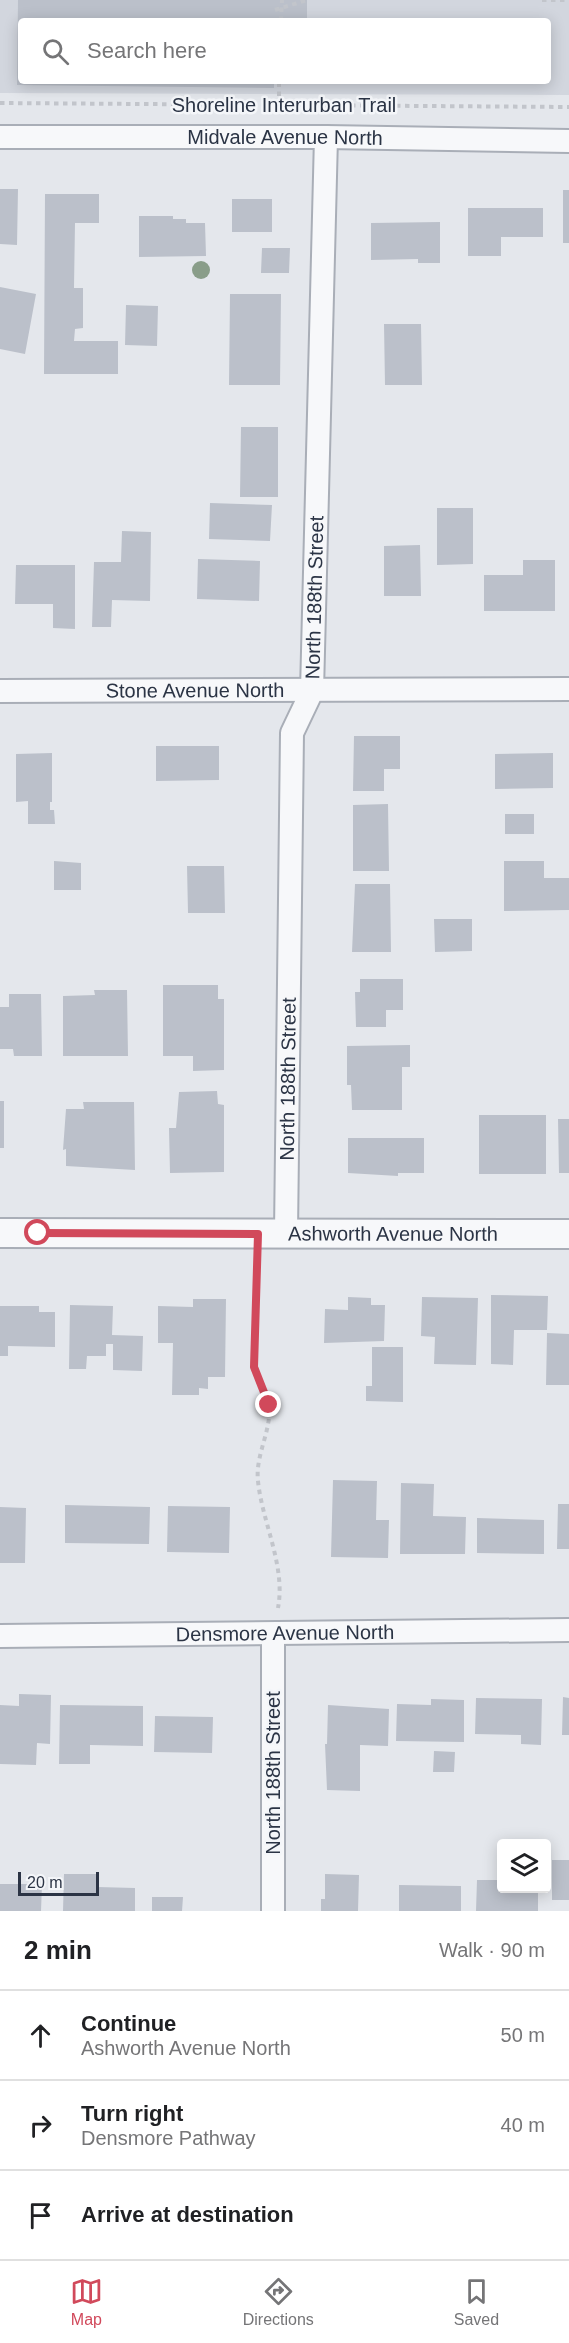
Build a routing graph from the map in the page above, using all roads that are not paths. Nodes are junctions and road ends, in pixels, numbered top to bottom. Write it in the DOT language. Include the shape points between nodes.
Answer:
graph roads {
  1 [pos="0,137"];
  2 [pos="326,137"];
  3 [pos="569,141"];
  4 [pos="569,689"];
  5 [pos="0,691"];
  6 [pos="312,691"];
  7 [pos="0,1233"];
  8 [pos="286,1233"];
  9 [pos="569,1234"];
  10 [pos="569,1630"];
  11 [pos="273,1635"];
  12 [pos="0,1636"];
  13 [pos="273,1911"];
  1 -- 2 [label="street, Midvale Avenue North"];
  2 -- 3 [label="street, Midvale Avenue North"];
  2 -- 6 [label="street, North 188th Street"];
  4 -- 6 [label="street, Stone Avenue North"];
  5 -- 6 [label="street, Stone Avenue North"];
  6 -- 8 [label="street, North 188th Street" via="292,733"];
  7 -- 8 [label="street, Ashworth Avenue North"];
  8 -- 9 [label="street, Ashworth Avenue North"];
  10 -- 11 [label="street, Densmore Avenue North"];
  11 -- 12 [label="street, Densmore Avenue North"];
  11 -- 13 [label="street, North 188th Street"];
}
